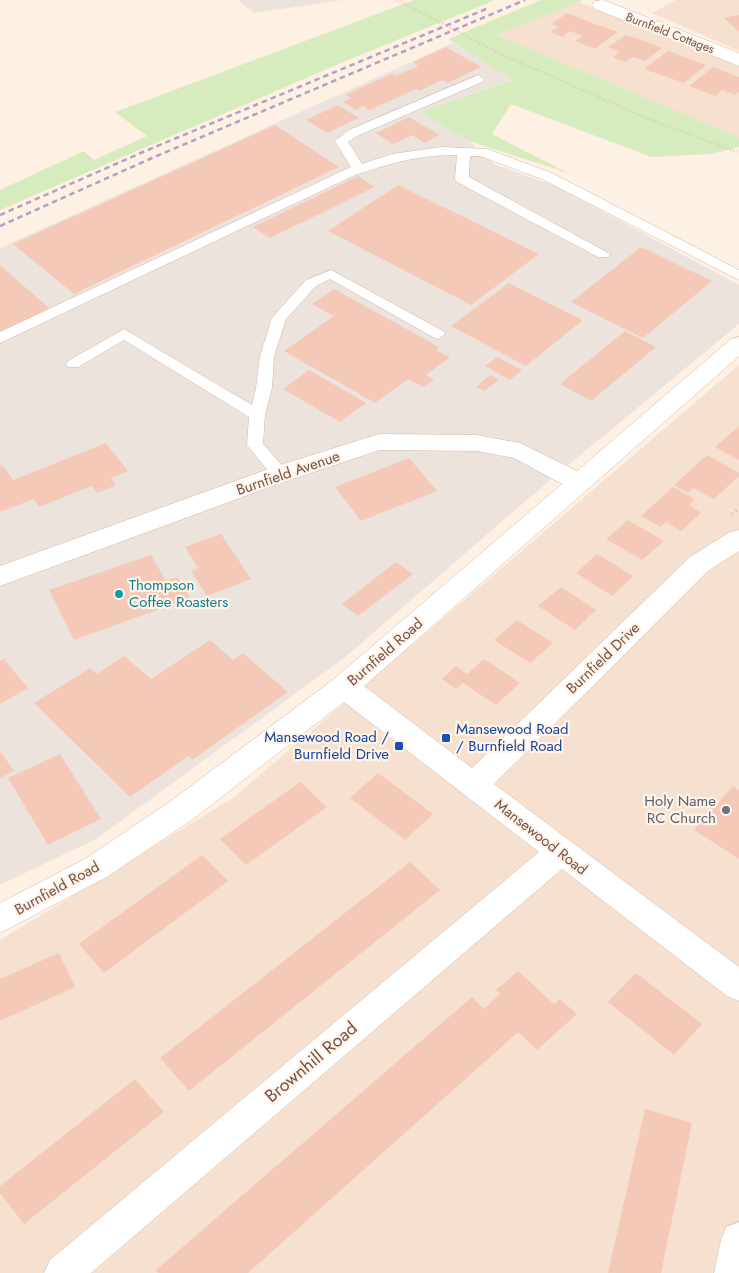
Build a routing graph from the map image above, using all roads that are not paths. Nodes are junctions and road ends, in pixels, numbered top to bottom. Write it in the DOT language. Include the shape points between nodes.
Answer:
graph roads {
  1 [pos="601,5"];
  2 [pos="739,60"];
  3 [pos="478,80"];
  4 [pos="464,151"];
  5 [pos="359,169"];
  6 [pos="603,254"];
  7 [pos="739,276"];
  8 [pos="438,334"];
  9 [pos="0,338"];
  10 [pos="739,344"];
  11 [pos="72,364"];
  12 [pos="257,415"];
  13 [pos="280,474"];
  14 [pos="580,483"];
  15 [pos="739,539"];
  16 [pos="0,576"];
  17 [pos="344,687"];
  18 [pos="474,785"];
  19 [pos="560,852"];
  20 [pos="0,919"];
  21 [pos="739,986"];
  22 [pos="739,1240"];
  23 [pos="63,1273"];
  24 [pos="733,1273"];
  1 -- 2 [label="street, Burnfield Cottages"];
  3 -- 5 [label="lane" via="341,141"];
  4 -- 5 [label="lane" via="392,158"];
  4 -- 6 [label="lane" via="462,178"];
  4 -- 7 [label="lane" via="482,152 547,176"];
  5 -- 9 [label="lane"];
  8 -- 12 [label="lane" via="331,274 311,283 279,318 266,356 264,388"];
  10 -- 14 [label="street, Burnfield Road"];
  11 -- 12 [label="lane" via="124,334"];
  12 -- 13 [label="lane" via="255,445"];
  13 -- 14 [label="street, Burnfield Avenue" via="379,442 477,443 520,451"];
  13 -- 16 [label="street, Burnfield Avenue"];
  14 -- 17 [label="street, Burnfield Road"];
  15 -- 18 [label="street, Burnfield Drive" via="699,564"];
  17 -- 18 [label="street, Mansewood Road"];
  17 -- 20 [label="street, Burnfield Road" via="166,821 96,868"];
  18 -- 19 [label="street, Mansewood Road"];
  19 -- 21 [label="street, Mansewood Road"];
  19 -- 23 [label="street, Brownhill Road"];
  22 -- 24 [label="street"];
}
